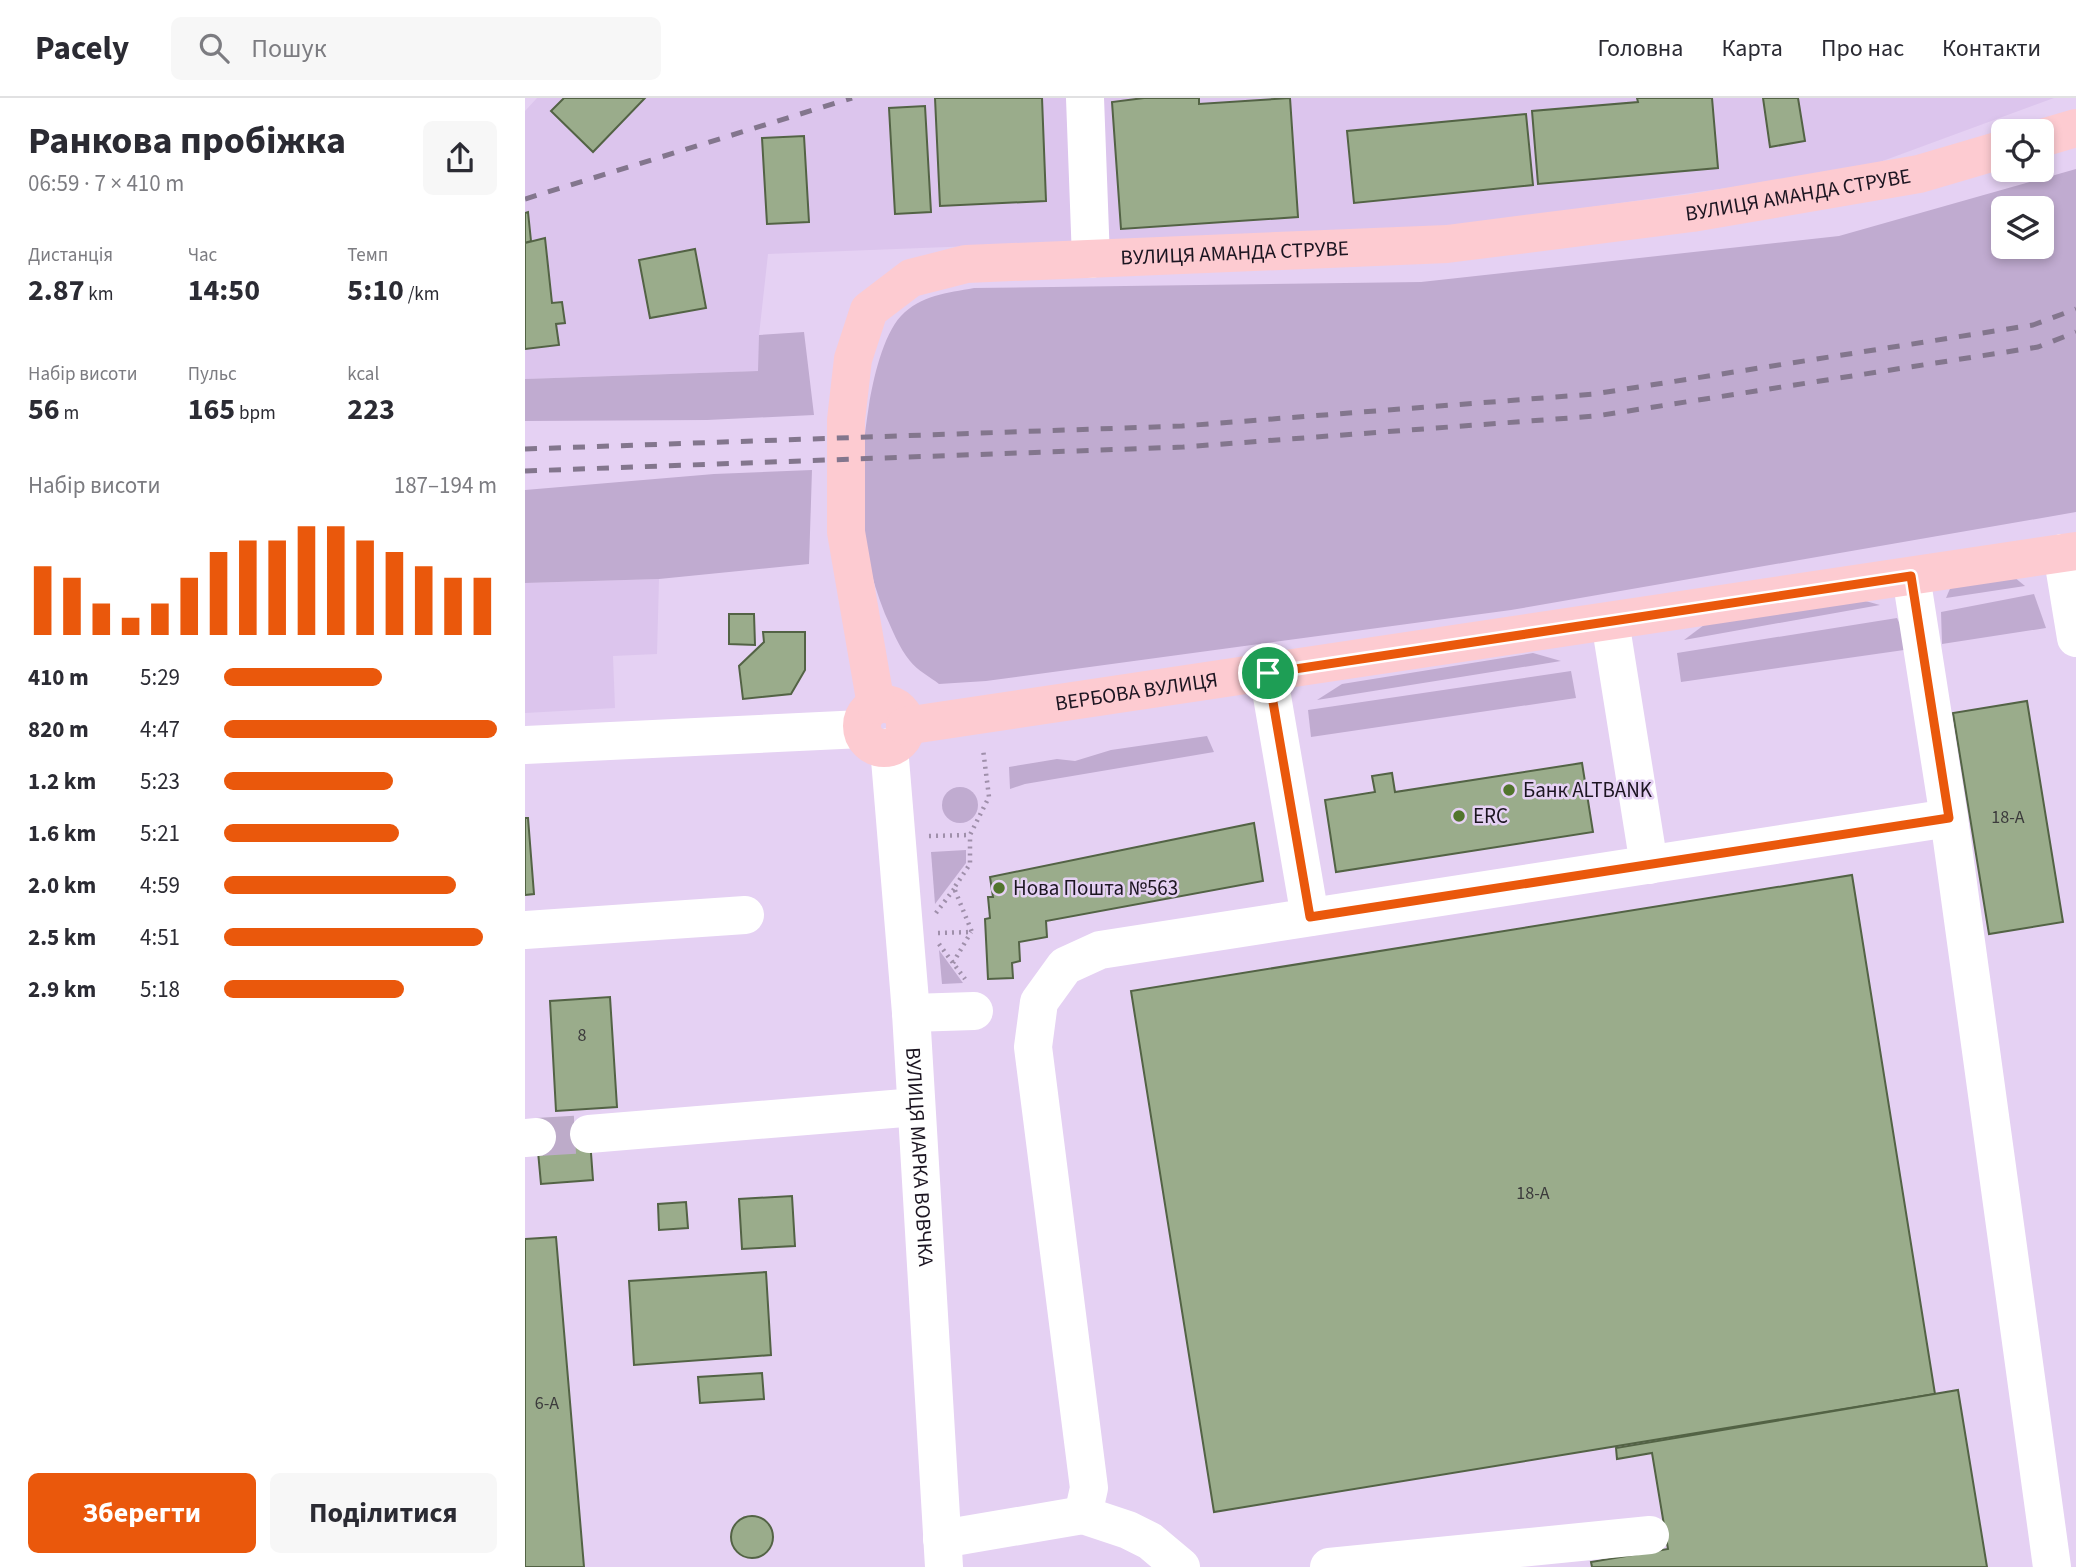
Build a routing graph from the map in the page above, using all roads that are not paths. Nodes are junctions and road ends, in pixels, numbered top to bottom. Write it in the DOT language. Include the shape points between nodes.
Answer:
graph roads {
  1 [pos="1085,98"];
  2 [pos="2076,128"];
  3 [pos="2054,134"];
  4 [pos="1991,153"];
  5 [pos="1091,259"];
  6 [pos="2069,552"];
  7 [pos="1911,576"];
  8 [pos="1610,621"];
  9 [pos="2076,638"];
  10 [pos="1268,673"];
  11 [pos="883,727"];
  12 [pos="525,745"];
  13 [pos="1949,818"];
  14 [pos="1649,864"];
  15 [pos="745,915"];
  16 [pos="1310,917"];
  17 [pos="525,930"];
  18 [pos="971,997"];
  19 [pos="911,1013"];
  20 [pos="916,1107"];
  21 [pos="589,1134"];
  22 [pos="1083,1515"];
  23 [pos="1650,1535"];
  24 [pos="943,1553"];
  25 [pos="1181,1567"];
  26 [pos="1329,1567"];
  27 [pos="2052,1567"];
  1 -- 5 [label="street"];
  2 -- 3 [label="main road"];
  4 -- 5 [label="main road, ВУЛИЦЯ АМАНДА СТРУВЕ" via="1919,174 1705,211 1447,244"];
  5 -- 11 [label="main road, ВУЛИЦЯ АМАНДА СТРУВЕ" via="966,264 911,278 869,310 853,359 846,420 846,532"];
  6 -- 7 [label="main road, ВЕРБОВА ВУЛИЦЯ"];
  6 -- 9 [label="street"];
  7 -- 8 [label="main road, ВЕРБОВА ВУЛИЦЯ"];
  7 -- 13 [label="street"];
  8 -- 10 [label="main road, ВЕРБОВА ВУЛИЦЯ"];
  8 -- 14 [label="street"];
  10 -- 11 [label="main road, ВЕРБОВА ВУЛИЦЯ"];
  10 -- 16 [label="street"];
  11 -- 12 [label="street, ВЕРБОВА ВУЛИЦЯ"];
  11 -- 19 [label="street, ВУЛИЦЯ МАРКА ВОВЧКА"];
  13 -- 14 [label="street"];
  13 -- 27 [label="street"];
  14 -- 16 [label="street"];
  15 -- 17 [label="street"];
  16 -- 22 [label="street" via="1100,950 1065,966 1039,1002 1033,1047 1089,1488"];
  18 -- 19 [label="street"];
  19 -- 20 [label="street, ВУЛИЦЯ МАРКА ВОВЧКА"];
  20 -- 21 [label="street"];
  20 -- 24 [label="street, ВУЛИЦЯ МАРКА ВОВЧКА"];
  22 -- 24 [label="street"];
  22 -- 25 [label="street" via="1139,1535"];
  23 -- 26 [label="street"];
}
